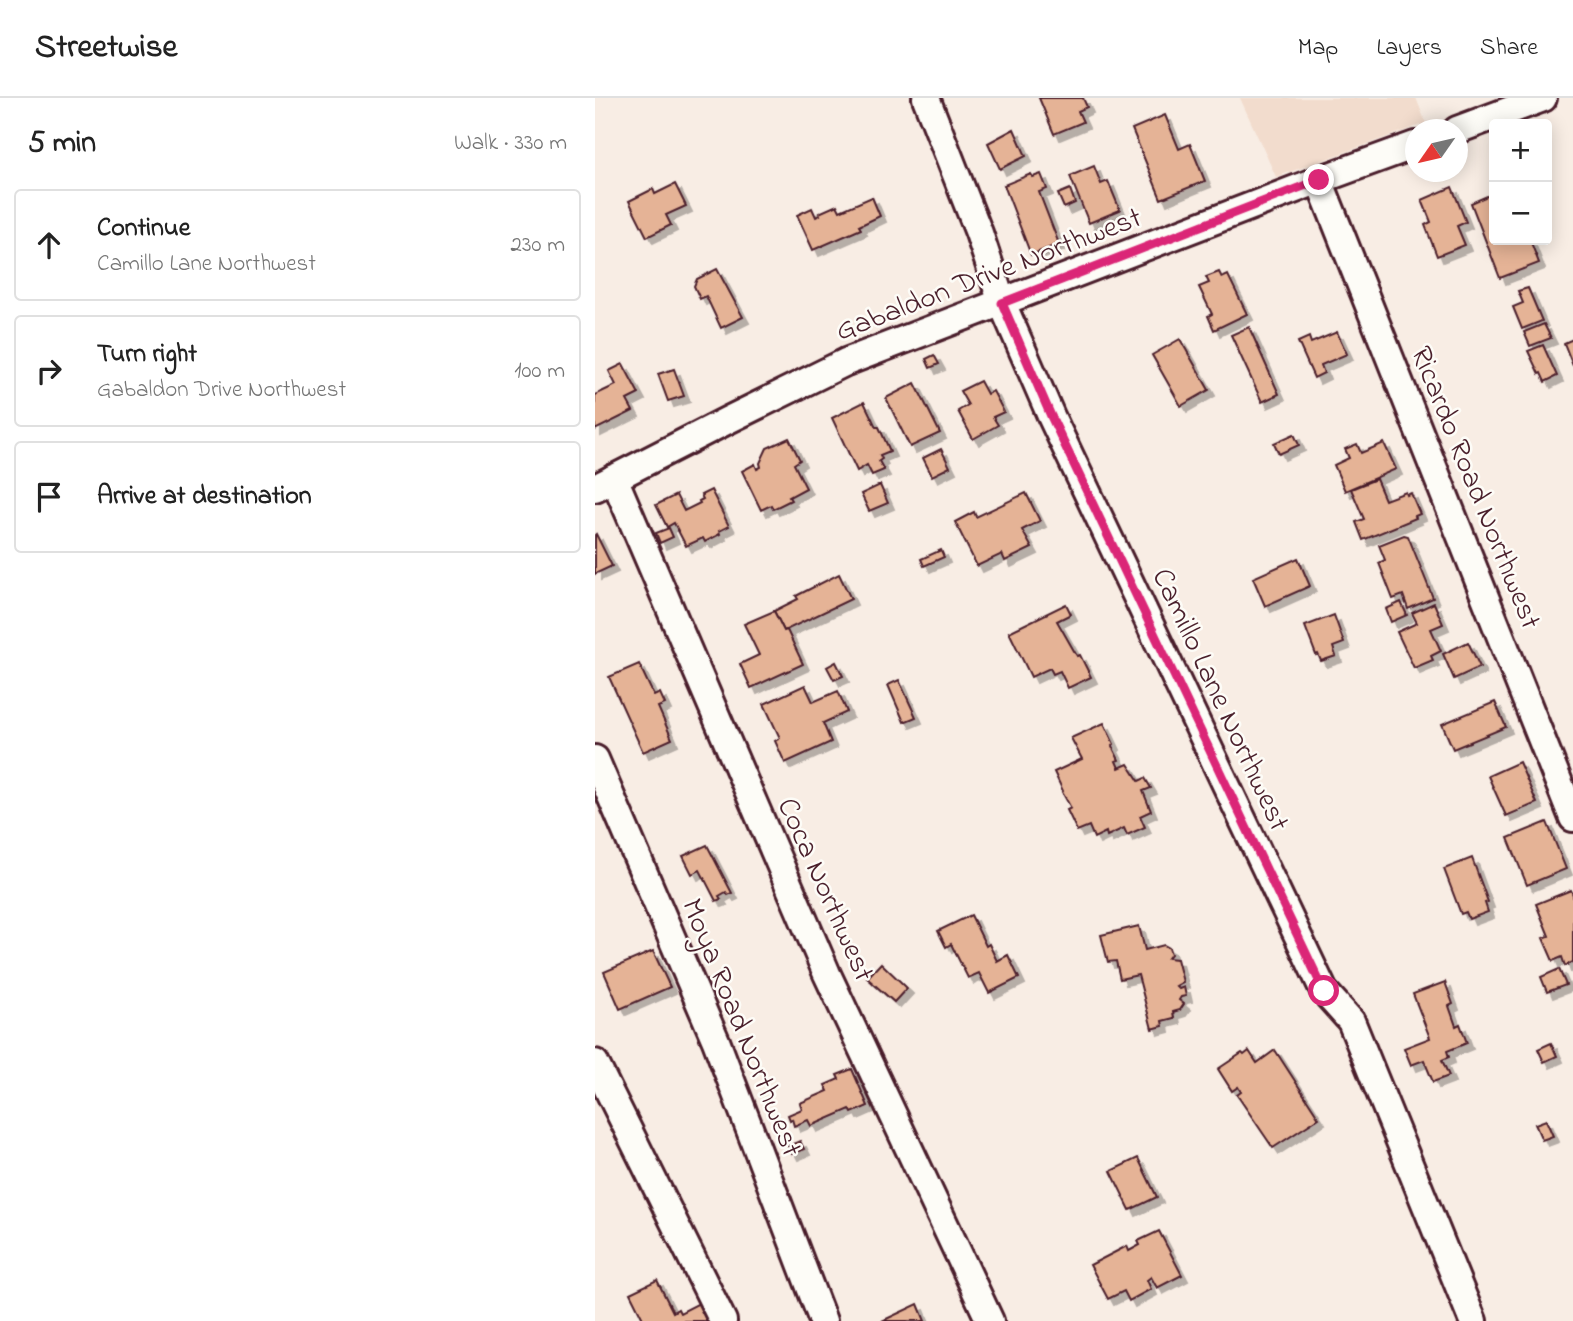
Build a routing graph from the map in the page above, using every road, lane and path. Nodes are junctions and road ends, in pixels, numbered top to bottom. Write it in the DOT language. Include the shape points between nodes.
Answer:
graph roads {
  1 [pos="926,98"];
  2 [pos="1543,98"];
  3 [pos="1512,103"];
  4 [pos="1468,125"];
  5 [pos="1405,149"];
  6 [pos="1319,180"];
  7 [pos="1002,303"];
  8 [pos="604,483"];
  9 [pos="595,759"];
  10 [pos="1573,818"];
  11 [pos="595,1063"];
  12 [pos="723,1321"];
  13 [pos="823,1321"];
  14 [pos="990,1321"];
  15 [pos="1473,1321"];
  1 -- 7 [label="street, Camillo Lane Northwest"];
  2 -- 3 [label="street"];
  3 -- 4 [label="street"];
  5 -- 6 [label="street, Gabaldon Drive Northwest"];
  6 -- 7 [label="street, Gabaldon Drive Northwest"];
  6 -- 10 [label="street, Ricardo Road Northwest"];
  7 -- 8 [label="street, Gabaldon Drive Northwest" via="846,362"];
  7 -- 15 [label="street, Camillo Lane Northwest" via="1051,416 1324,991 1351,1021"];
  8 -- 14 [label="street, Coca Northwest"];
  9 -- 13 [label="street, Moya Road Northwest" via="716,1041"];
  11 -- 12 [label="street"];
}
